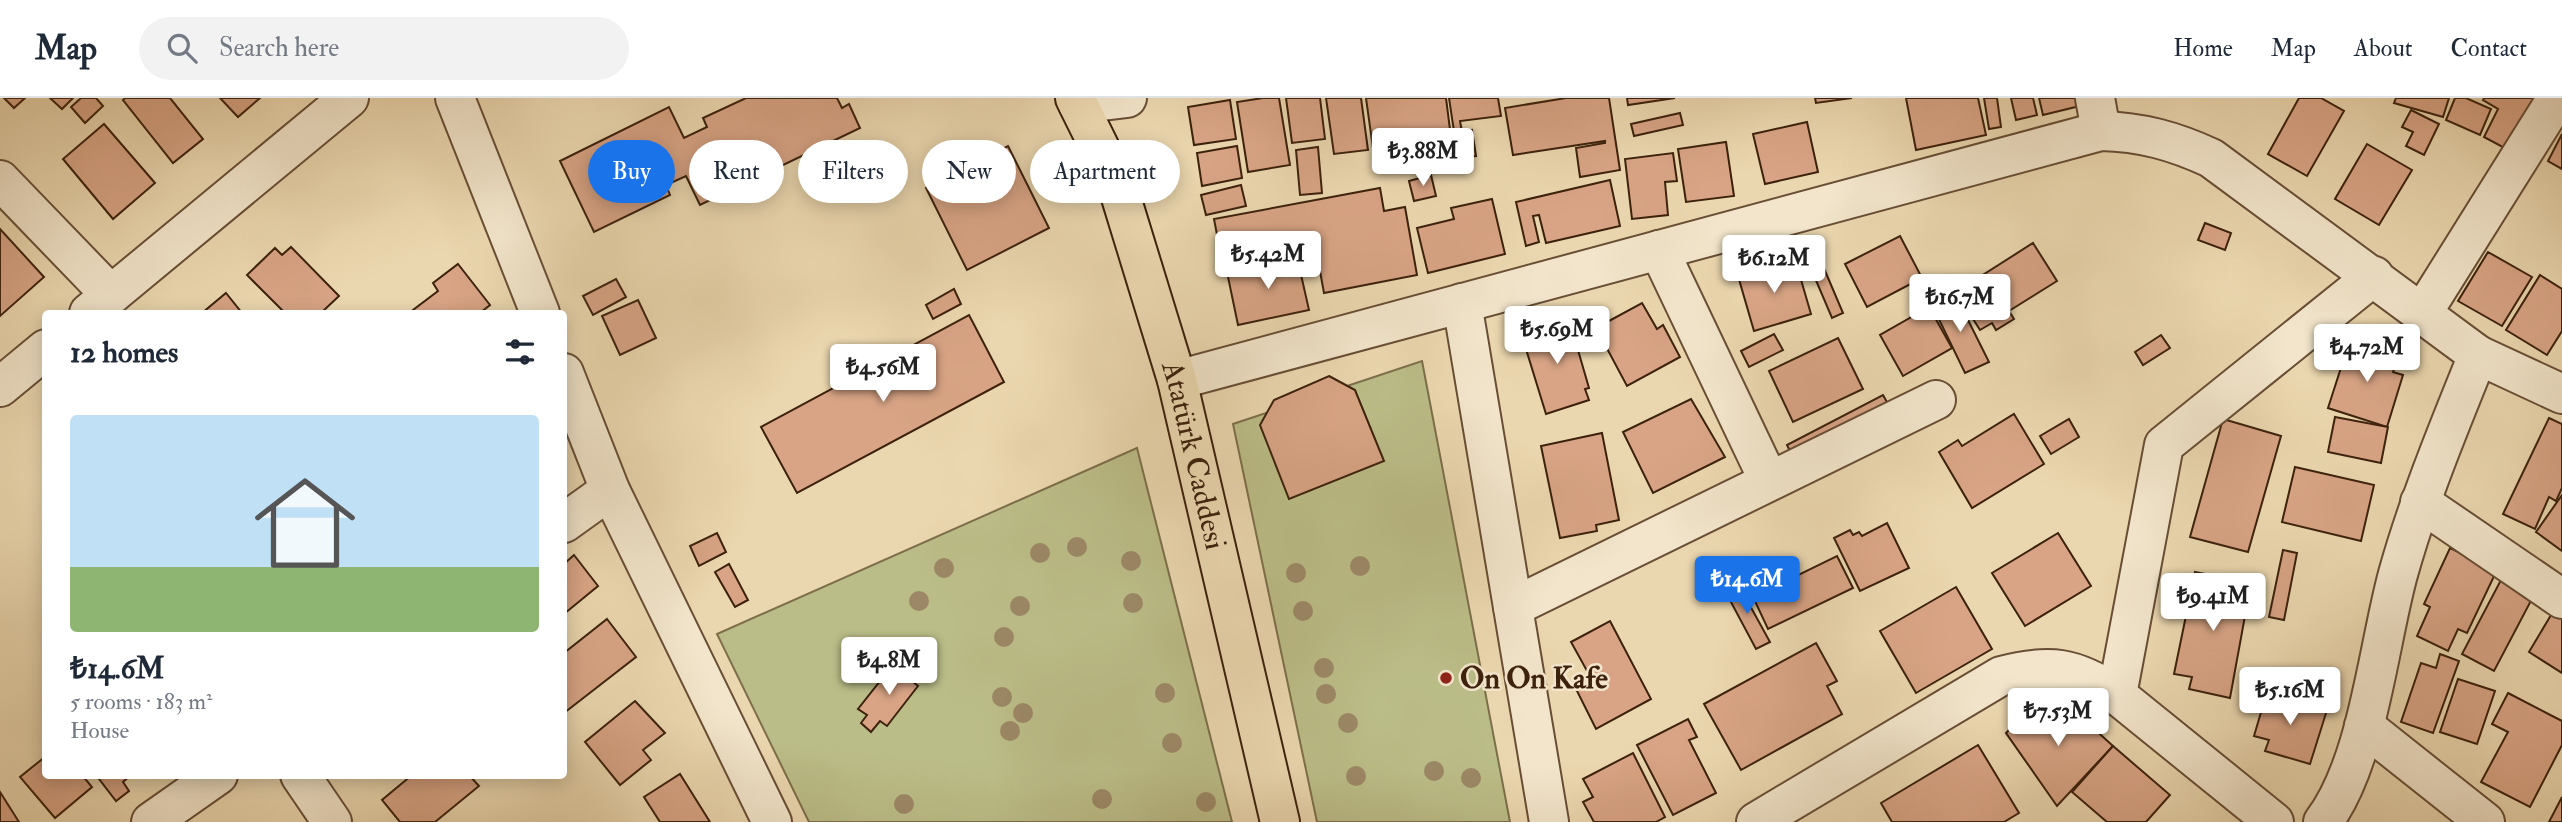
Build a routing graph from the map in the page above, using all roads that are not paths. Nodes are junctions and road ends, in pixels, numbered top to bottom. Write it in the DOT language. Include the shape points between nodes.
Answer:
graph roads {
  1 [pos="349,98"];
  2 [pos="455,98"];
  3 [pos="1127,98"];
  4 [pos="2557,98"];
  5 [pos="1077,101"];
  6 [pos="2098,114"];
  7 [pos="0,180"];
  8 [pos="1659,250"];
  9 [pos="2374,276"];
  10 [pos="1462,303"];
  11 [pos="100,304"];
  12 [pos="539,310"];
  13 [pos="2423,312"];
  14 [pos="42,352"];
  15 [pos="2477,355"];
  16 [pos="1177,380"];
  17 [pos="567,381"];
  18 [pos="0,387"];
  19 [pos="2562,394"];
  20 [pos="1936,400"];
  21 [pos="1769,481"];
  22 [pos="610,490"];
  23 [pos="2420,502"];
  24 [pos="567,521"];
  25 [pos="2562,599"];
  26 [pos="1513,607"];
  27 [pos="2117,695"];
  28 [pos="2364,726"];
  29 [pos="212,779"];
  30 [pos="303,779"];
  31 [pos="151,822"];
  32 [pos="332,822"];
  33 [pos="772,822"];
  34 [pos="1280,822"];
  35 [pos="1549,822"];
  36 [pos="1756,822"];
  37 [pos="2274,822"];
  38 [pos="2323,822"];
  39 [pos="2485,822"];
  1 -- 11 [label="street"];
  2 -- 12 [label="street"];
  3 -- 5 [label="street"];
  4 -- 13 [label="street"];
  5 -- 16 [label="main road, Atatürk Caddesi" via="1116,181"];
  6 -- 8 [label="street"];
  6 -- 9 [label="street" via="2211,158"];
  7 -- 11 [label="street"];
  8 -- 10 [label="street"];
  8 -- 21 [label="street"];
  9 -- 13 [label="street"];
  9 -- 27 [label="street" via="2164,444"];
  10 -- 16 [label="street"];
  10 -- 26 [label="street"];
  13 -- 15 [label="street"];
  14 -- 18 [label="street"];
  15 -- 19 [label="street"];
  15 -- 23 [label="street"];
  16 -- 34 [label="main road, Atatürk Caddesi"];
  17 -- 22 [label="street"];
  20 -- 21 [label="street"];
  21 -- 26 [label="street"];
  22 -- 24 [label="street"];
  22 -- 33 [label="street"];
  23 -- 25 [label="street"];
  23 -- 28 [label="street"];
  26 -- 35 [label="street"];
  27 -- 36 [label="street" via="2090,677 2062,668 2031,668 2001,676"];
  27 -- 37 [label="street"];
  28 -- 38 [label="street" via="2343,786"];
  28 -- 39 [label="street"];
  29 -- 31 [label="street"];
  30 -- 32 [label="street"];
}
